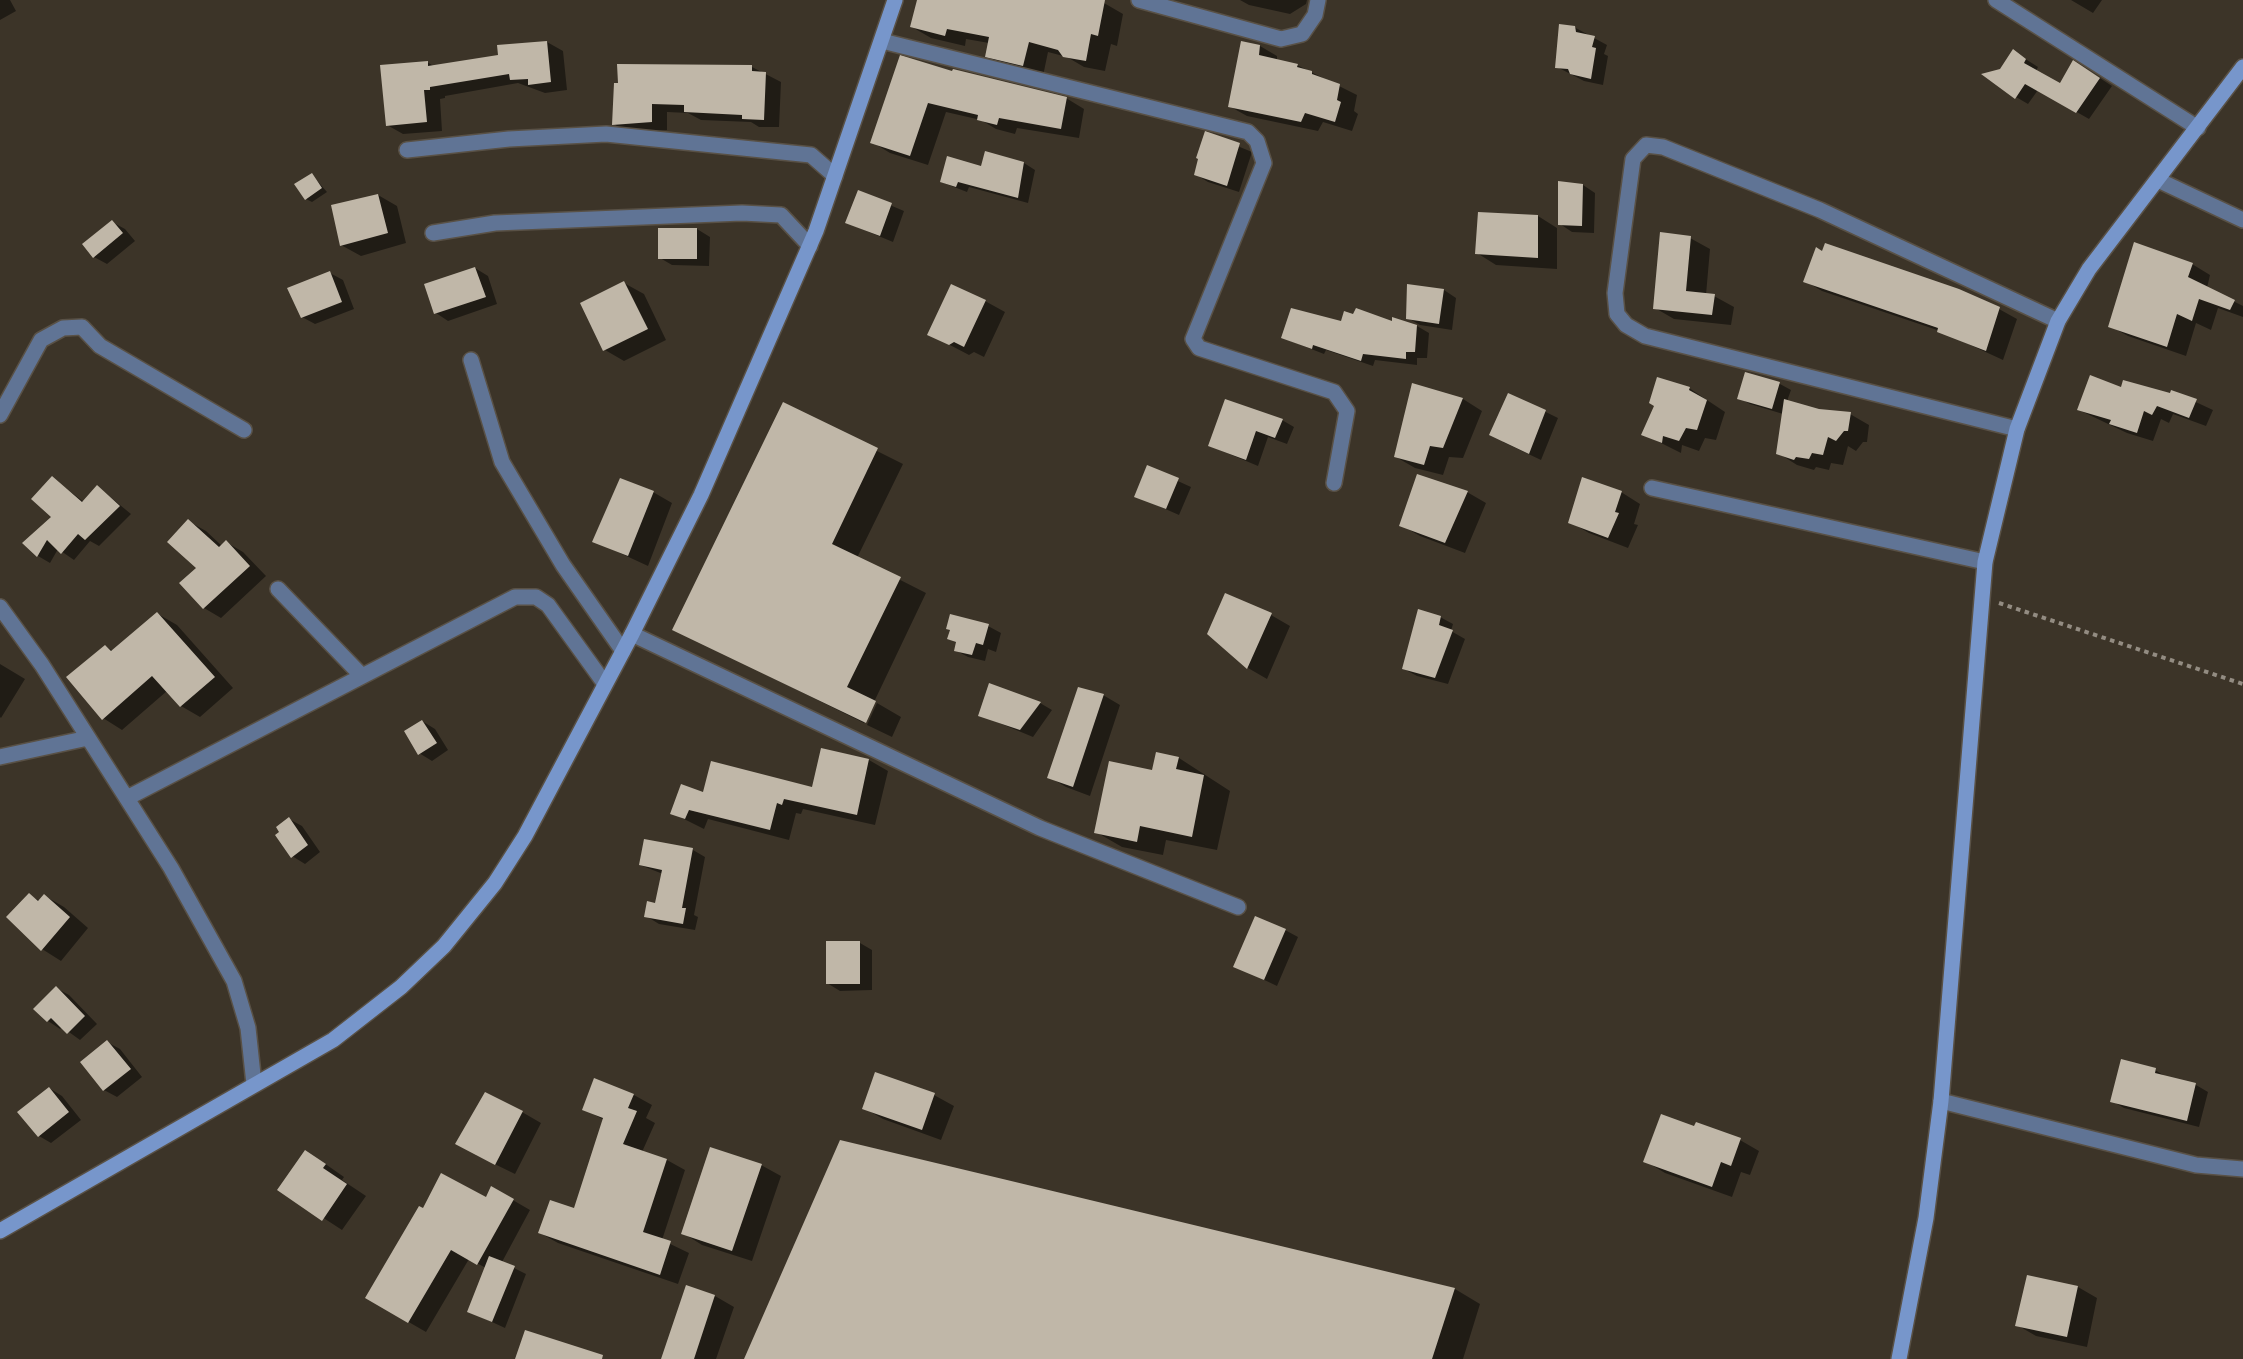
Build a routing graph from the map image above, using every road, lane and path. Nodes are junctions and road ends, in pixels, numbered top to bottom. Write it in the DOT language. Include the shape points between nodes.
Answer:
graph roads {
  1 [pos="895,0"];
  2 [pos="1139,0"];
  3 [pos="1318,0"];
  4 [pos="1996,0"];
  5 [pos="882,41"];
  6 [pos="2243,67"];
  7 [pos="2198,128"];
  8 [pos="407,150"];
  9 [pos="835,176"];
  10 [pos="2158,180"];
  11 [pos="2243,220"];
  12 [pos="433,233"];
  13 [pos="810,246"];
  14 [pos="2058,321"];
  15 [pos="471,360"];
  16 [pos="0,415"];
  17 [pos="2017,429"];
  18 [pos="244,430"];
  19 [pos="1334,483"];
  20 [pos="1652,488"];
  21 [pos="1985,562"];
  22 [pos="278,589"];
  23 [pos="1982,597"];
  24 [pos="0,607"];
  25 [pos="632,634"];
  26 [pos="623,651"];
  27 [pos="362,676"];
  28 [pos="605,684"];
  29 [pos="2243,684"];
  30 [pos="88,738"];
  31 [pos="0,757"];
  32 [pos="127,798"];
  33 [pos="1238,907"];
  34 [pos="254,1084"];
  35 [pos="1941,1101"];
  36 [pos="2243,1169"];
  37 [pos="0,1231"];
  38 [pos="1899,1359"];
  1 -- 5 [label="street"];
  2 -- 3 [label="street" via="1281,39 1302,34 1315,15"];
  4 -- 7 [label="street"];
  5 -- 9 [label="street"];
  5 -- 19 [label="street" via="1248,132 1257,141 1264,163 1193,339 1199,348 1334,392 1347,411"];
  6 -- 7 [label="street"];
  7 -- 10 [label="street"];
  8 -- 9 [label="street" via="606,134 812,155"];
  9 -- 13 [label="street"];
  10 -- 11 [label="street"];
  10 -- 14 [label="street" via="2089,269"];
  12 -- 13 [label="street" via="495,223 742,213 781,215"];
  13 -- 25 [label="street" via="701,495"];
  14 -- 17 [label="street"];
  14 -- 17 [label="street" via="1820,210 1663,147 1646,145 1633,159 1615,293 1617,314 1626,325 1645,336"];
  15 -- 26 [label="street" via="502,462 563,565"];
  16 -- 18 [label="street" via="40,340 63,328 82,327 100,346"];
  17 -- 21 [label="street"];
  20 -- 21 [label="street"];
  21 -- 23 [label="street"];
  22 -- 27 [label="street"];
  23 -- 29 [label="path"];
  23 -- 35 [label="street"];
  24 -- 30 [label="street"];
  25 -- 26 [label="street"];
  25 -- 33 [label="street" via="1040,828"];
  26 -- 28 [label="street"];
  27 -- 28 [label="street" via="515,597 536,597 548,605"];
  27 -- 32 [label="street"];
  28 -- 34 [label="street" via="525,836 495,883 444,946 401,987 333,1040"];
  30 -- 31 [label="street"];
  30 -- 32 [label="street"];
  32 -- 34 [label="street" via="234,981 248,1028"];
  34 -- 37 [label="street"];
  35 -- 36 [label="street" via="2196,1165"];
  35 -- 38 [label="street" via="1926,1218"];
}
